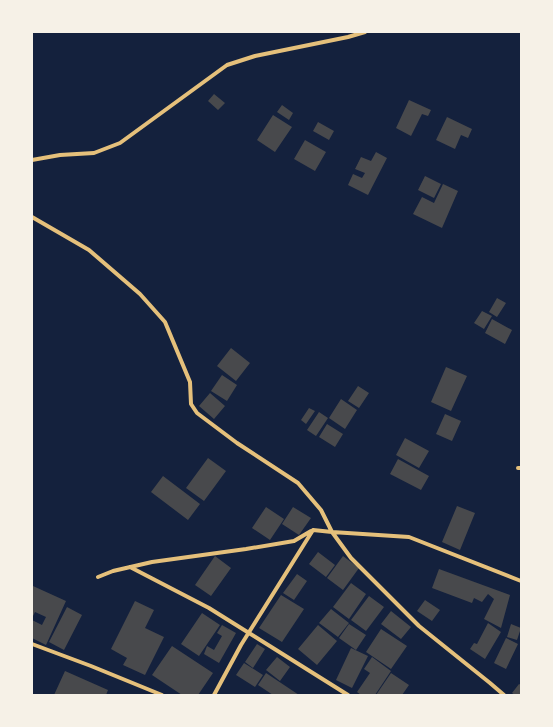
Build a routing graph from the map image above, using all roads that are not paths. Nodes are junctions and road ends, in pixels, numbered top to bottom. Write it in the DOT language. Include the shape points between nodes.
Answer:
graph roads {
  1 [pos="365,32"];
  2 [pos="32,160"];
  3 [pos="32,217"];
  4 [pos="313,530"];
  5 [pos="332,532"];
  6 [pos="130,567"];
  7 [pos="98,577"];
  8 [pos="521,581"];
  9 [pos="249,632"];
  10 [pos="32,644"];
  11 [pos="162,695"];
  12 [pos="214,695"];
  13 [pos="348,695"];
  14 [pos="504,695"];
  1 -- 2 [label="street" via="255,56 227,65 120,143 94,153"];
  3 -- 5 [label="street" via="89,250 140,294 166,322 190,382 191,404 197,413 298,483 321,510"];
  4 -- 5 [label="street"];
  4 -- 6 [label="street" via="294,541"];
  4 -- 9 [label="street"];
  5 -- 8 [label="street" via="409,537"];
  5 -- 14 [label="street" via="351,558 419,626"];
  6 -- 7 [label="street" via="112,570"];
  6 -- 9 [label="street"];
  9 -- 12 [label="street"];
  9 -- 13 [label="street"];
  10 -- 11 [label="street"];
}
